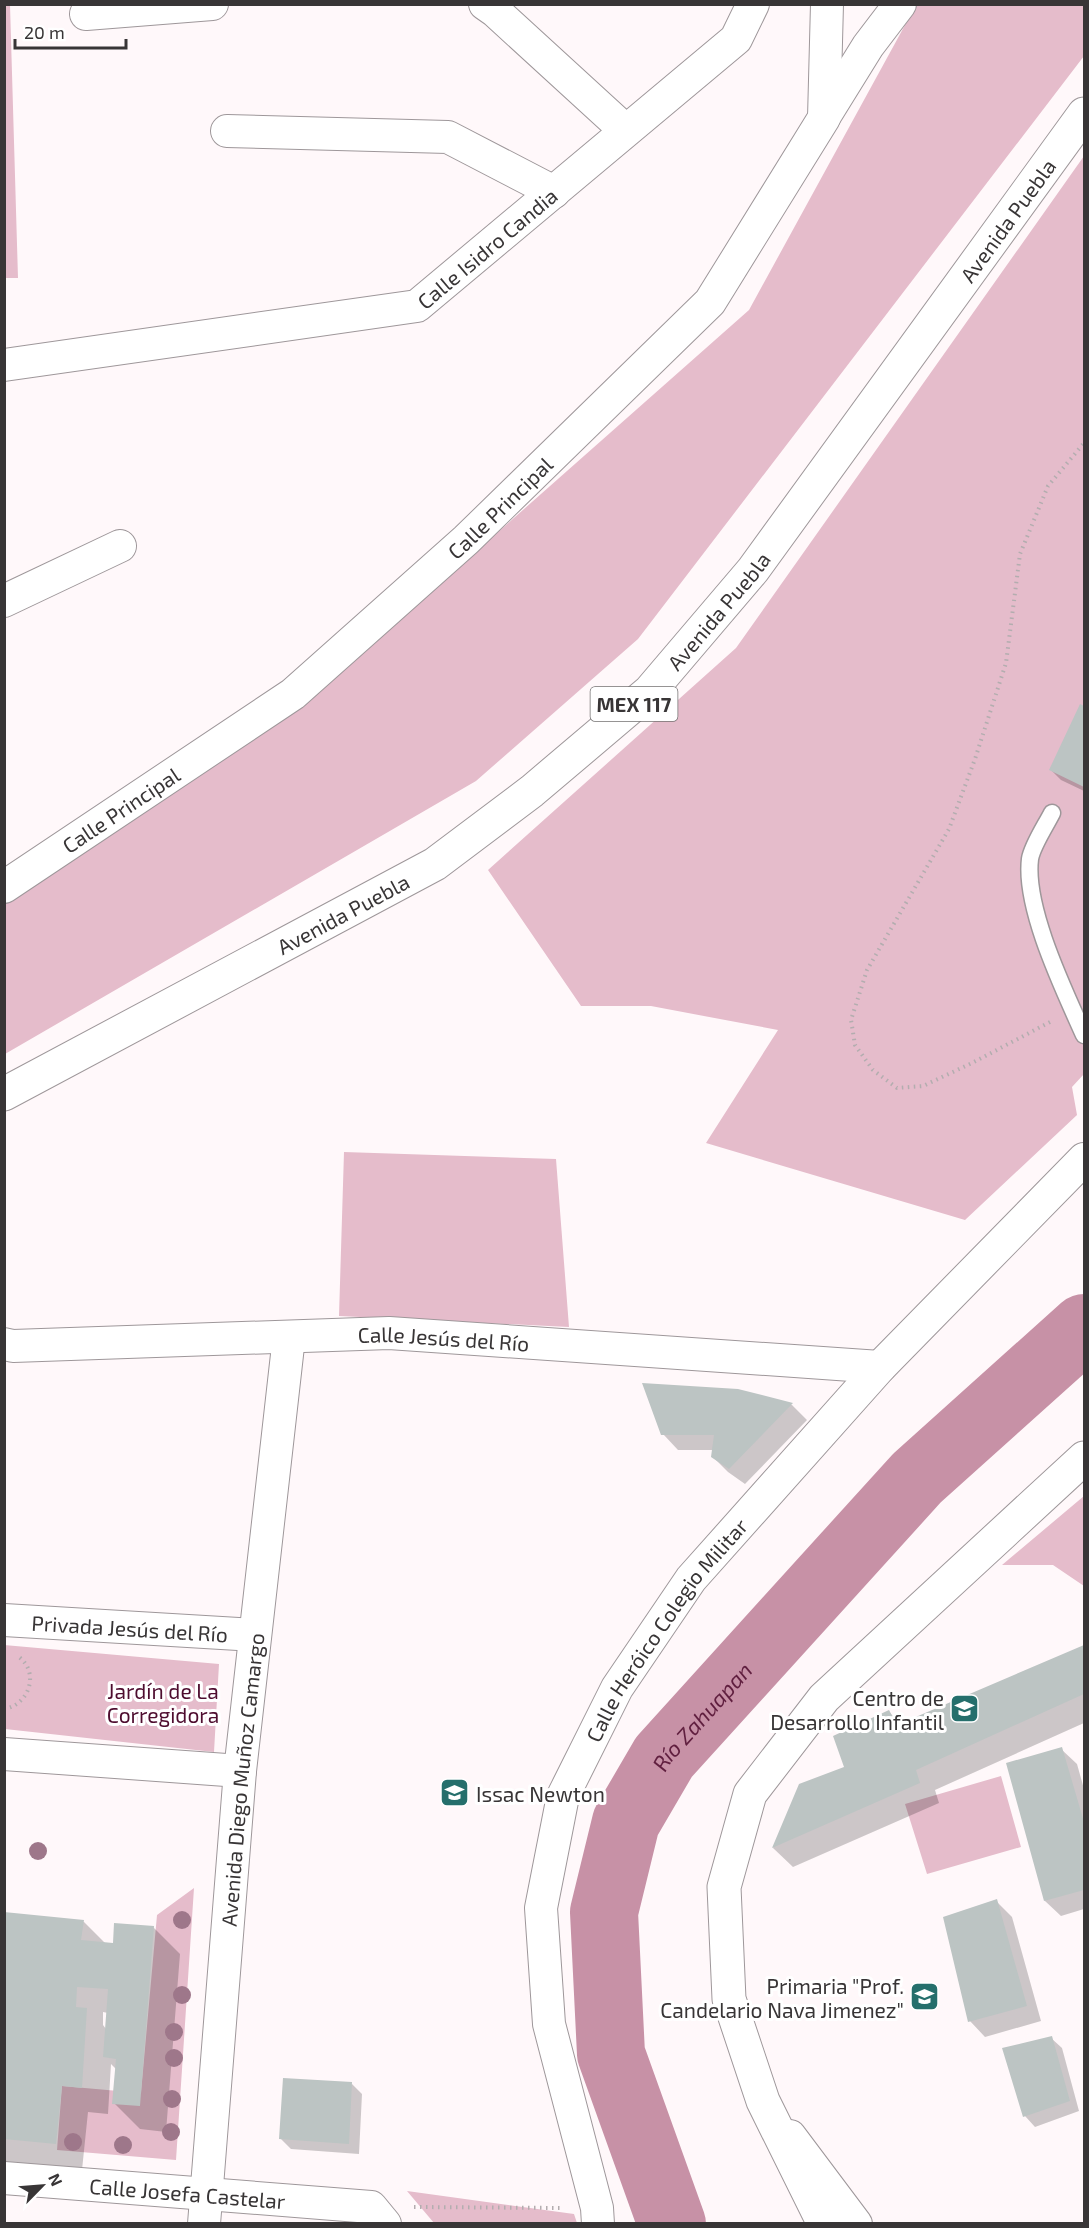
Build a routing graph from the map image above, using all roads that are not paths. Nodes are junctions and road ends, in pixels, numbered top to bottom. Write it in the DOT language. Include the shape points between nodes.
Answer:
graph roads {
  1 [pos="212,4"];
  2 [pos="485,4"];
  3 [pos="753,4"];
  4 [pos="827,4"];
  5 [pos="900,4"];
  6 [pos="86,14"];
  7 [pos="1084,114"];
  8 [pos="824,118"];
  9 [pos="625,130"];
  10 [pos="227,131"];
  11 [pos="554,192"];
  12 [pos="4,365"];
  13 [pos="120,546"];
  14 [pos="4,601"];
  15 [pos="1052,813"];
  16 [pos="4,887"];
  17 [pos="1084,1035"];
  18 [pos="4,1094"];
  19 [pos="1084,1159"];
  20 [pos="289,1337"];
  21 [pos="4,1344"];
  22 [pos="880,1367"];
  23 [pos="1084,1458"];
  24 [pos="4,1620"];
  25 [pos="255,1635"];
  26 [pos="4,1754"];
  27 [pos="240,1771"];
  28 [pos="763,2101"];
  29 [pos="4,2178"];
  30 [pos="206,2209"];
  31 [pos="378,2215"];
  32 [pos="598,2216"];
  33 [pos="824,2223"];
  34 [pos="856,2223"];
  1 -- 6 [label="street"];
  2 -- 9 [label="street"];
  3 -- 9 [label="street, Calle Isidro Candia" via="736,39"];
  4 -- 8 [label="street"];
  5 -- 8 [label="street, Calle Principal" via="868,46"];
  7 -- 18 [label="main road, Avenida Puebla / MEX 117" via="753,570 650,691 532,791 435,864"];
  8 -- 16 [label="street, Calle Principal" via="710,302 466,540 293,694"];
  9 -- 11 [label="street, Calle Isidro Candia"];
  10 -- 11 [label="street" via="448,137"];
  11 -- 12 [label="street, Calle Isidro Candia" via="417,306"];
  13 -- 14 [label="street"];
  15 -- 17 [label="lane" via="1030,857 1031,888 1035,914"];
  19 -- 22 [label="street, Calle Heróico Colegio Militar"];
  20 -- 21 [label="street, Calle Jesús del Río"];
  20 -- 22 [label="street, Calle Jesús del Río" via="388,1333"];
  20 -- 25 [label="street, Avenida Diego Muñoz Camargo"];
  22 -- 32 [label="street, Calle Heróico Colegio Militar" via="691,1579 617,1688 563,1796 541,1908 549,2024"];
  23 -- 28 [label="main road" via="824,1698 750,1794 724,1887 729,1999"];
  24 -- 25 [label="street, Privada Jesús del Río"];
  25 -- 27 [label="street, Avenida Diego Muñoz Camargo"];
  26 -- 27 [label="street"];
  27 -- 30 [label="street, Avenida Diego Muñoz Camargo"];
  28 -- 33 [label="main road"];
  28 -- 34 [label="street"];
  29 -- 30 [label="street, Calle Josefa Castelar"];
  30 -- 31 [label="street, Calle Josefa Castelar"];
}
